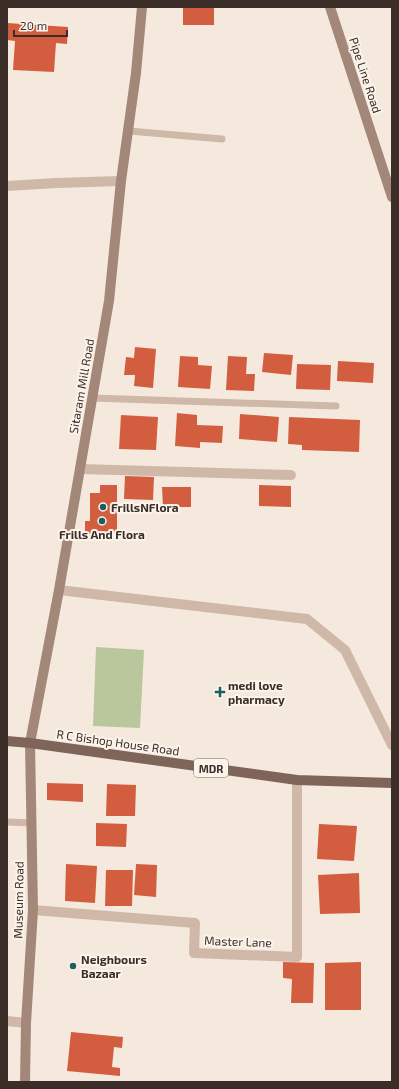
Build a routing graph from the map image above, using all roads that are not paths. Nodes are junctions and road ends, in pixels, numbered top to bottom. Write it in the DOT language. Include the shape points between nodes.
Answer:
graph roads {
  1 [pos="142,7"];
  2 [pos="330,7"];
  3 [pos="129,132"];
  4 [pos="222,139"];
  5 [pos="121,181"];
  6 [pos="7,186"];
  7 [pos="392,198"];
  8 [pos="92,398"];
  9 [pos="336,406"];
  10 [pos="80,469"];
  11 [pos="291,475"];
  12 [pos="59,590"];
  13 [pos="7,741"];
  14 [pos="30,743"];
  15 [pos="392,745"];
  16 [pos="297,780"];
  17 [pos="392,783"];
  18 [pos="7,822"];
  19 [pos="32,822"];
  20 [pos="33,910"];
  21 [pos="7,1021"];
  22 [pos="26,1023"];
  23 [pos="25,1082"];
  1 -- 3 [label="main road, Sitaram Mill Road"];
  2 -- 7 [label="main road, Pipe Line Road"];
  3 -- 4 [label="lane"];
  3 -- 5 [label="main road, Sitaram Mill Road"];
  5 -- 6 [label="street"];
  5 -- 8 [label="main road, Sitaram Mill Road" via="109,301"];
  8 -- 9 [label="lane"];
  8 -- 10 [label="main road, Sitaram Mill Road"];
  10 -- 11 [label="street"];
  10 -- 12 [label="main road, Sitaram Mill Road"];
  12 -- 14 [label="main road, Sitaram Mill Road"];
  12 -- 15 [label="street" via="307,619 345,650"];
  13 -- 14 [label="main road"];
  14 -- 16 [label="main road, R C Bishop House Road / MDR"];
  14 -- 19 [label="main road, Museum Road"];
  16 -- 17 [label="main road, R C Bishop House Road / MDR"];
  16 -- 20 [label="street, Master Lane" via="297,957 194,952 195,923"];
  18 -- 19 [label="lane"];
  19 -- 20 [label="main road, Museum Road"];
  20 -- 22 [label="main road, Museum Road"];
  21 -- 22 [label="street"];
  22 -- 23 [label="main road, Museum Road"];
}
